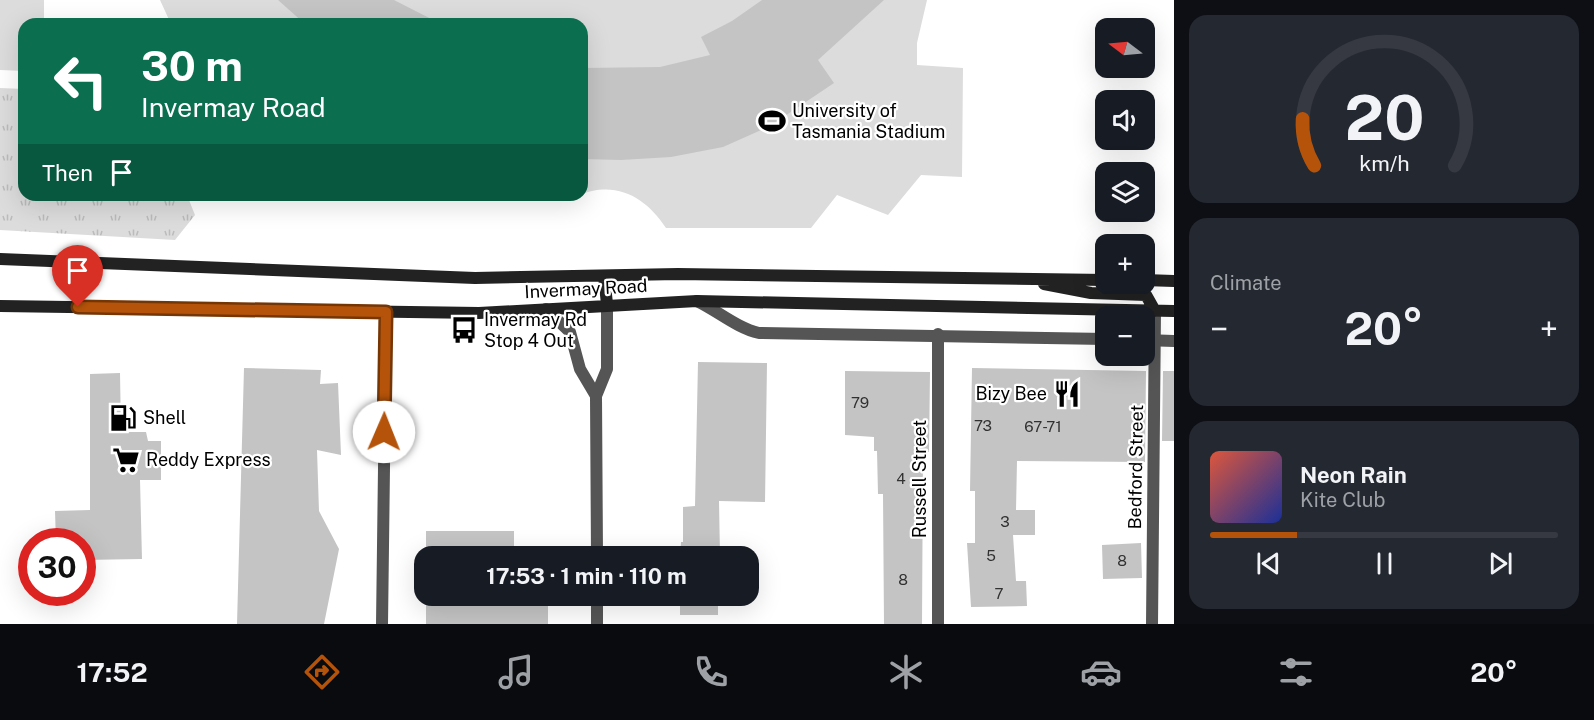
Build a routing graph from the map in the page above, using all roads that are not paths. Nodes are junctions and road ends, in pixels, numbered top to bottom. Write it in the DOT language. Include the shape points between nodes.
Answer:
graph roads {
  1 [pos="0,259"];
  2 [pos="604,276"];
  3 [pos="1019,279"];
  4 [pos="1095,280"];
  5 [pos="1155,280"];
  6 [pos="1174,281"];
  7 [pos="697,301"];
  8 [pos="607,304"];
  9 [pos="0,306"];
  10 [pos="1152,306"];
  11 [pos="546,309"];
  12 [pos="1095,310"];
  13 [pos="1155,311"];
  14 [pos="1174,311"];
  15 [pos="386,312"];
  16 [pos="938,334"];
  17 [pos="1095,339"];
  18 [pos="1155,340"];
  19 [pos="1174,340"];
  20 [pos="1150,366"];
  21 [pos="596,396"];
  22 [pos="597,546"];
  23 [pos="597,606"];
  24 [pos="382,624"];
  25 [pos="597,624"];
  26 [pos="938,624"];
  27 [pos="1152,624"];
  1 -- 2 [label="main road, Invermay Road" via="475,278"];
  2 -- 3 [label="main road, Invermay Road"];
  2 -- 8 [label="main road"];
  3 -- 4 [label="main road, Invermay Road"];
  3 -- 10 [label="main road" via="1091,293 1146,296"];
  5 -- 6 [label="main road"];
  7 -- 8 [label="main road, Invermay Road"];
  7 -- 12 [label="main road, Invermay Road"];
  7 -- 16 [label="street" via="745,330 759,333"];
  8 -- 11 [label="main road, Invermay Road"];
  8 -- 21 [label="street" via="607,369"];
  9 -- 15 [label="main road, Invermay Road"];
  11 -- 15 [label="main road, Invermay Road"];
  11 -- 21 [label="street" via="570,332 580,369"];
  13 -- 14 [label="main road, Invermay Road"];
  15 -- 24 [label="street"];
  16 -- 17 [label="street"];
  16 -- 26 [label="street, Russell Street"];
  18 -- 19 [label="street"];
  20 -- 27 [label="street, Bedford Street"];
  21 -- 22 [label="street"];
  23 -- 25 [label="street"];
}
